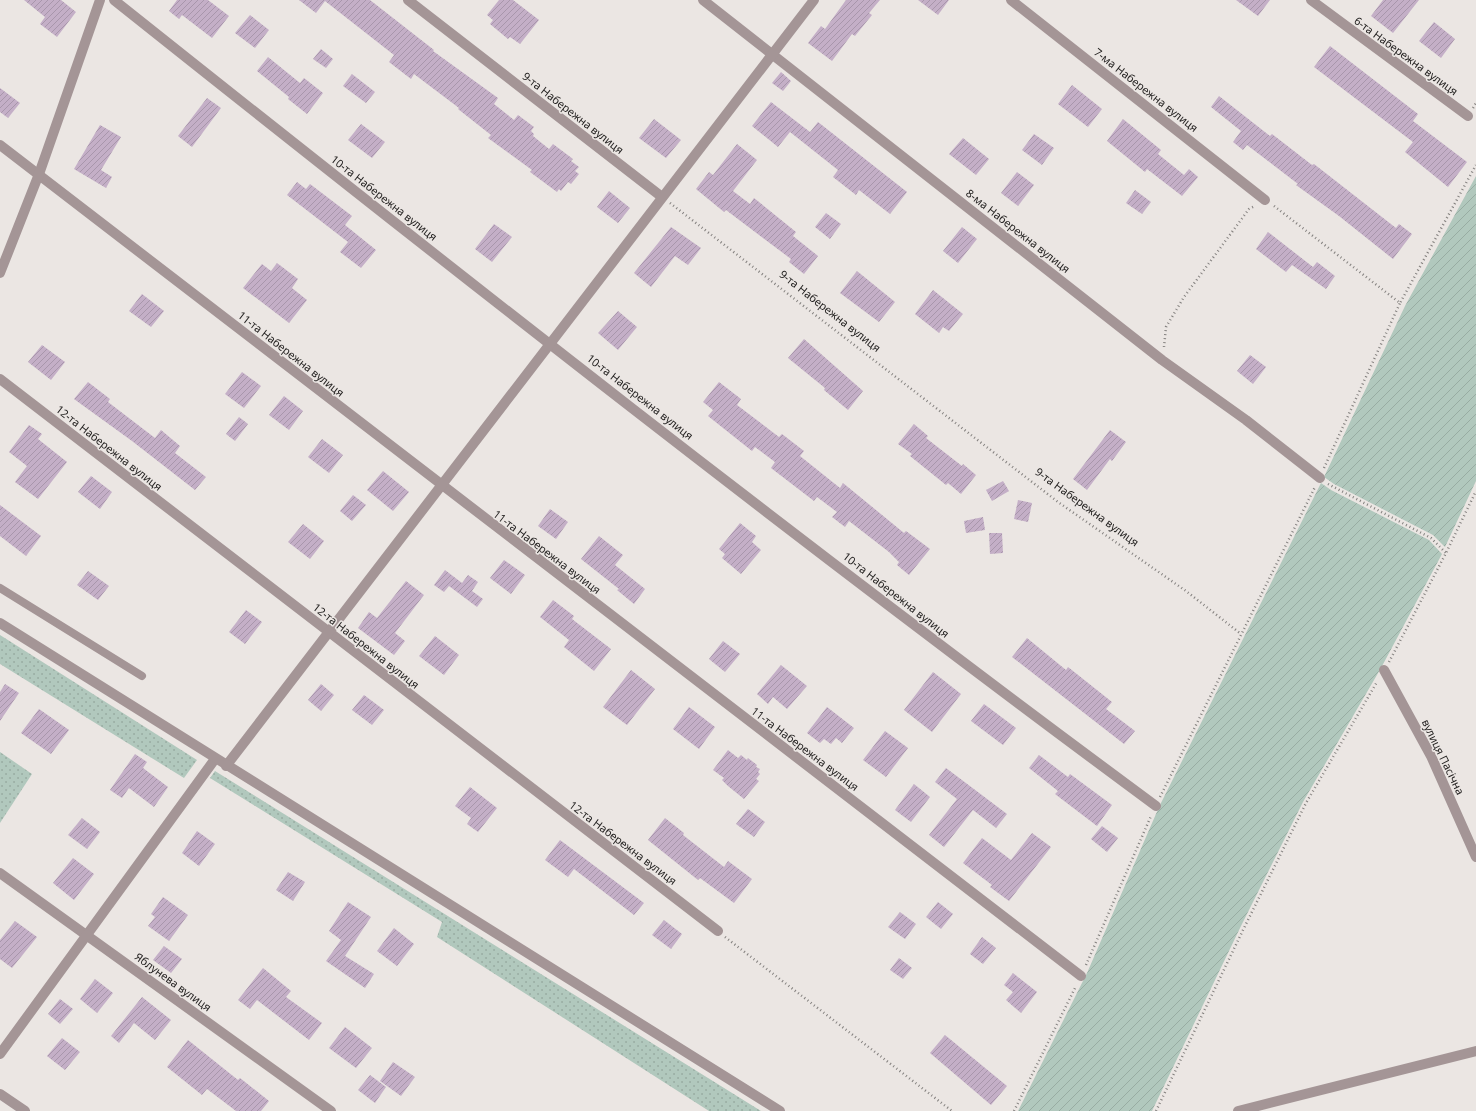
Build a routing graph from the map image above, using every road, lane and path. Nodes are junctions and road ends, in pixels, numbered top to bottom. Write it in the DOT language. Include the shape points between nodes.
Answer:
graph roads {
  1 [pos="100,0"];
  2 [pos="114,0"];
  3 [pos="408,0"];
  4 [pos="703,0"];
  5 [pos="814,0"];
  6 [pos="1011,0"];
  7 [pos="1311,0"];
  8 [pos="772,54"];
  9 [pos="1468,116"];
  10 [pos="0,145"];
  11 [pos="1476,165"];
  12 [pos="39,174"];
  13 [pos="662,197"];
  14 [pos="1265,200"];
  15 [pos="0,273"];
  16 [pos="1400,303"];
  17 [pos="551,343"];
  18 [pos="1162,360"];
  19 [pos="0,379"];
  20 [pos="1320,478"];
  21 [pos="441,486"];
  22 [pos="1476,491"];
  23 [pos="1446,553"];
  24 [pos="0,588"];
  25 [pos="0,623"];
  26 [pos="328,632"];
  27 [pos="1241,634"];
  28 [pos="1384,670"];
  29 [pos="142,676"];
  30 [pos="214,759"];
  31 [pos="226,766"];
  32 [pos="1156,806"];
  33 [pos="1476,857"];
  34 [pos="0,873"];
  35 [pos="718,931"];
  36 [pos="86,935"];
  37 [pos="1081,976"];
  38 [pos="1476,1052"];
  39 [pos="0,1054"];
  40 [pos="0,1094"];
  41 [pos="25,1111"];
  42 [pos="331,1111"];
  43 [pos="780,1111"];
  44 [pos="952,1111"];
  45 [pos="1014,1111"];
  46 [pos="1156,1111"];
  47 [pos="1238,1111"];
  1 -- 12 [label="street"];
  2 -- 17 [label="street, 10-та Набережна вулиця" via="356,193"];
  3 -- 13 [label="street, 9-та Набережна вулиця"];
  4 -- 8 [label="street, 8-ма Набережна вулиця"];
  5 -- 8 [label="street"];
  6 -- 14 [label="street, 7-ма Набережна вулиця"];
  7 -- 9 [label="street, 6-та Набережна вулиця"];
  8 -- 13 [label="street"];
  8 -- 18 [label="street, 8-ма Набережна вулиця"];
  10 -- 12 [label="street, 11-та Набережна вулиця"];
  11 -- 16 [label="path"];
  12 -- 15 [label="street"];
  12 -- 21 [label="street, 11-та Набережна вулиця"];
  13 -- 17 [label="street"];
  13 -- 27 [label="path, 9-та Набережна вулиця" via="1058,502 1186,591"];
  14 -- 16 [label="path"];
  14 -- 18 [label="path" via="1249,209 1184,297 1166,327"];
  16 -- 20 [label="path"];
  17 -- 21 [label="street"];
  17 -- 32 [label="street, 10-та Набережна вулиця" via="985,679"];
  18 -- 20 [label="street, 8-ма Набережна вулиця" via="1246,420"];
  19 -- 26 [label="street, 12-та Набережна вулиця"];
  20 -- 23 [label="path" via="1431,538"];
  20 -- 27 [label="path"];
  21 -- 26 [label="street"];
  21 -- 37 [label="street, 11-та Набережна вулиця"];
  22 -- 23 [label="path"];
  23 -- 28 [label="path"];
  24 -- 29 [label="lane"];
  25 -- 30 [label="street"];
  26 -- 31 [label="street"];
  26 -- 35 [label="street, 12-та Набережна вулиця"];
  27 -- 32 [label="path"];
  28 -- 33 [label="street, вулиця Пасічна" via="1431,756"];
  28 -- 46 [label="path" via="1306,803"];
  30 -- 31 [label="street"];
  30 -- 36 [label="street"];
  31 -- 43 [label="street"];
  32 -- 37 [label="path"];
  34 -- 36 [label="street, Яблунева вулиця"];
  35 -- 44 [label="path"];
  36 -- 39 [label="street"];
  36 -- 42 [label="street, Яблунева вулиця"];
  37 -- 45 [label="path"];
  38 -- 47 [label="street"];
  40 -- 41 [label="street"];
}
